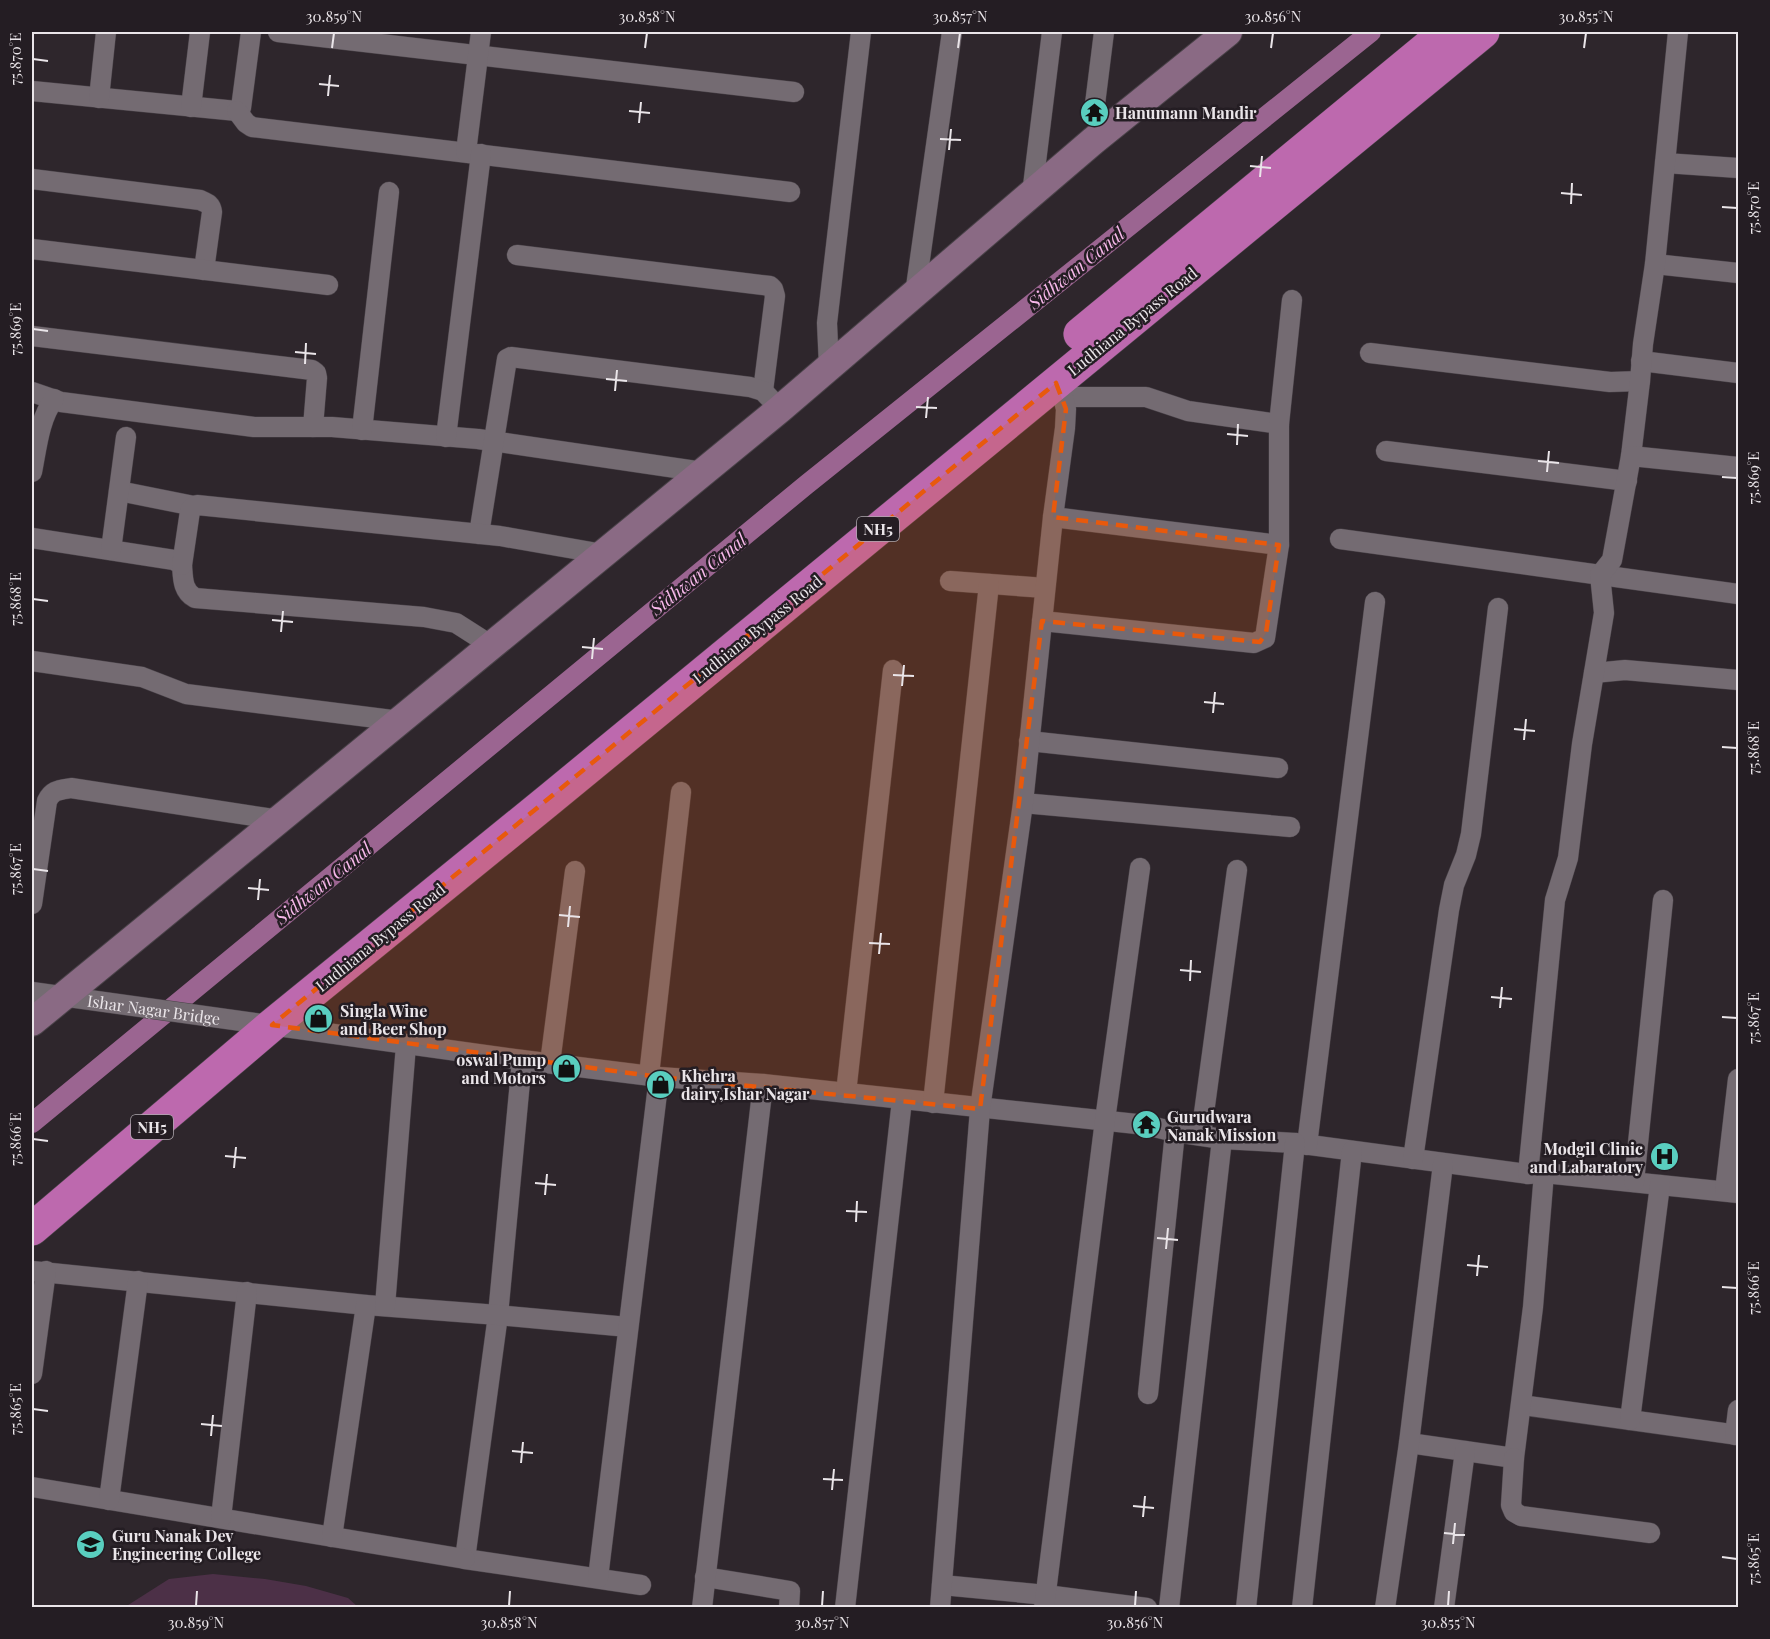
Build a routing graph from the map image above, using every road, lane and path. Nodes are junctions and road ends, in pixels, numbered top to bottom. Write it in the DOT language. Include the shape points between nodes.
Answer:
graph roads {
  1 [pos="106,32"];
  2 [pos="200,32"];
  3 [pos="251,32"];
  4 [pos="278,32"];
  5 [pos="481,32"];
  6 [pos="861,32"];
  7 [pos="952,32"];
  8 [pos="1052,32"];
  9 [pos="1104,32"];
  10 [pos="1228,32"];
  11 [pos="1446,32"];
  12 [pos="1483,32"];
  13 [pos="1678,32"];
  14 [pos="479,55"];
  15 [pos="32,91"];
  16 [pos="794,92"];
  17 [pos="99,98"];
  18 [pos="191,107"];
  19 [pos="237,111"];
  20 [pos="1094,112"];
  21 [pos="473,153"];
  22 [pos="1665,163"];
  23 [pos="1738,168"];
  24 [pos="32,179"];
  25 [pos="388,192"];
  26 [pos="790,192"];
  27 [pos="1032,194"];
  28 [pos="32,249"];
  29 [pos="517,255"];
  30 [pos="1655,264"];
  31 [pos="204,270"];
  32 [pos="1738,273"];
  33 [pos="328,285"];
  34 [pos="915,294"];
  35 [pos="1292,300"];
  36 [pos="32,336"];
  37 [pos="1370,353"];
  38 [pos="829,367"];
  39 [pos="1641,371"];
  40 [pos="1738,373"];
  41 [pos="1060,390"];
  42 [pos="32,392"];
  43 [pos="54,399"];
  44 [pos="772,400"];
  45 [pos="1279,424"];
  46 [pos="313,427"];
  47 [pos="362,430"];
  48 [pos="126,437"];
  49 [pos="446,437"];
  50 [pos="493,442"];
  51 [pos="1386,451"];
  52 [pos="1631,456"];
  53 [pos="1738,467"];
  54 [pos="32,472"];
  55 [pos="703,472"];
  56 [pos="1627,481"];
  57 [pos="119,491"];
  58 [pos="194,506"];
  59 [pos="1053,517"];
  60 [pos="479,534"];
  61 [pos="32,538"];
  62 [pos="1340,539"];
  63 [pos="1279,545"];
  64 [pos="111,550"];
  65 [pos="603,554"];
  66 [pos="182,564"];
  67 [pos="1600,575"];
  68 [pos="950,581"];
  69 [pos="989,584"];
  70 [pos="1045,588"];
  71 [pos="1738,594"];
  72 [pos="1375,602"];
  73 [pos="1498,608"];
  74 [pos="1042,621"];
  75 [pos="492,646"];
  76 [pos="32,661"];
  77 [pos="894,670"];
  78 [pos="1594,673"];
  79 [pos="1738,680"];
  80 [pos="400,721"];
  81 [pos="1029,741"];
  82 [pos="1278,768"];
  83 [pos="681,792"];
  84 [pos="1023,803"];
  85 [pos="280,820"];
  86 [pos="1290,827"];
  87 [pos="1140,868"];
  88 [pos="1237,870"];
  89 [pos="574,871"];
  90 [pos="1663,900"];
  91 [pos="32,903"];
  92 [pos="32,993"];
  93 [pos="73,999"];
  94 [pos="247,1021"];
  95 [pos="32,1022"];
  96 [pos="406,1045"];
  97 [pos="522,1060"];
  98 [pos="550,1063"];
  99 [pos="654,1076"];
  100 [pos="1738,1079"];
  101 [pos="763,1084"];
  102 [pos="846,1093"];
  103 [pos="902,1100"];
  104 [pos="933,1103"];
  105 [pos="980,1108"];
  106 [pos="1105,1120"];
  107 [pos="1175,1132"];
  108 [pos="1201,1135"];
  109 [pos="1222,1139"];
  110 [pos="1301,1144"];
  111 [pos="1352,1151"];
  112 [pos="1413,1159"];
  113 [pos="1443,1164"];
  114 [pos="1536,1174"];
  115 [pos="1634,1182"];
  116 [pos="1660,1185"];
  117 [pos="1732,1192"];
  118 [pos="32,1200"];
  119 [pos="32,1228"];
  120 [pos="39,1271"];
  121 [pos="138,1281"];
  122 [pos="248,1292"];
  123 [pos="375,1306"];
  124 [pos="498,1315"];
  125 [pos="628,1327"];
  126 [pos="32,1374"];
  127 [pos="1148,1394"];
  128 [pos="1522,1405"];
  129 [pos="1738,1410"];
  130 [pos="1630,1420"];
  131 [pos="1737,1435"];
  132 [pos="1409,1443"];
  133 [pos="1465,1451"];
  134 [pos="1514,1458"];
  135 [pos="32,1487"];
  136 [pos="109,1500"];
  137 [pos="221,1518"];
  138 [pos="1650,1533"];
  139 [pos="332,1537"];
  140 [pos="465,1559"];
  141 [pos="705,1577"];
  142 [pos="598,1578"];
  143 [pos="641,1585"];
  144 [pos="942,1585"];
  145 [pos="1045,1601"];
  146 [pos="702,1608"];
  147 [pos="789,1608"];
  148 [pos="845,1608"];
  149 [pos="940,1608"];
  150 [pos="1147,1608"];
  151 [pos="1169,1608"];
  152 [pos="1246,1608"];
  153 [pos="1302,1608"];
  154 [pos="1385,1608"];
  155 [pos="1444,1608"];
  1 -- 17 [label="street"];
  2 -- 18 [label="street"];
  3 -- 19 [label="street" via="241,108"];
  4 -- 14 [label="street"];
  5 -- 14 [label="street"];
  6 -- 38 [label="street" via="827,323"];
  7 -- 34 [label="street"];
  8 -- 27 [label="street"];
  9 -- 20 [label="street"];
  10 -- 27 [label="street"];
  11 -- 94 [label="highway, Ludhiana Bypass Road / NH5"];
  12 -- 41 [label="highway, Ludhiana Bypass Road / NH5"];
  13 -- 22 [label="street"];
  14 -- 16 [label="street"];
  14 -- 21 [label="street"];
  15 -- 17 [label="street"];
  17 -- 18 [label="street"];
  18 -- 19 [label="street"];
  19 -- 21 [label="street" via="252,127"];
  21 -- 26 [label="street"];
  21 -- 49 [label="street"];
  22 -- 23 [label="street"];
  22 -- 30 [label="street"];
  24 -- 31 [label="street" via="208,203 212,212"];
  25 -- 47 [label="street"];
  27 -- 34 [label="street"];
  28 -- 31 [label="street"];
  29 -- 44 [label="street" via="770,286 775,296"];
  30 -- 32 [label="street"];
  30 -- 39 [label="street"];
  31 -- 33 [label="street"];
  34 -- 38 [label="street"];
  35 -- 45 [label="street"];
  36 -- 46 [label="street" via="312,370 317,378"];
  37 -- 39 [label="street" via="1610,382"];
  38 -- 44 [label="street"];
  39 -- 40 [label="street"];
  39 -- 52 [label="street"];
  41 -- 45 [label="street" via="1146,397 1188,411"];
  41 -- 59 [label="street" via="1066,409 1065,428"];
  41 -- 94 [label="highway, Ludhiana Bypass Road / NH5" via="541,807"];
  42 -- 43 [label="street"];
  43 -- 46 [label="street" via="254,427"];
  43 -- 54 [label="street" via="40,429"];
  44 -- 50 [label="street" via="750,387 511,357 507,359"];
  44 -- 55 [label="street"];
  45 -- 63 [label="street"];
  46 -- 47 [label="street"];
  47 -- 49 [label="street"];
  48 -- 57 [label="street"];
  49 -- 50 [label="street"];
  50 -- 55 [label="street"];
  50 -- 60 [label="street"];
  51 -- 56 [label="street"];
  52 -- 53 [label="street"];
  52 -- 56 [label="street"];
  55 -- 65 [label="street"];
  56 -- 67 [label="street" via="1611,560"];
  57 -- 58 [label="street"];
  57 -- 64 [label="street"];
  58 -- 60 [label="street"];
  58 -- 66 [label="street"];
  59 -- 63 [label="street"];
  59 -- 70 [label="street"];
  60 -- 65 [label="street"];
  61 -- 64 [label="street"];
  62 -- 67 [label="street"];
  63 -- 74 [label="street" via="1265,638 1254,644"];
  64 -- 66 [label="street"];
  65 -- 75 [label="street"];
  66 -- 75 [label="street" via="187,592 195,598 424,617 456,623"];
  67 -- 71 [label="street"];
  67 -- 78 [label="street" via="1604,613"];
  68 -- 69 [label="street"];
  69 -- 70 [label="street"];
  69 -- 104 [label="street"];
  70 -- 74 [label="street"];
  72 -- 110 [label="street"];
  73 -- 112 [label="street" via="1471,834 1449,910"];
  74 -- 81 [label="street"];
  75 -- 80 [label="street"];
  76 -- 80 [label="street" via="142,677 193,695"];
  77 -- 102 [label="street"];
  78 -- 79 [label="street" via="1625,670"];
  78 -- 114 [label="street" via="1568,858 1555,900"];
  80 -- 85 [label="street"];
  81 -- 82 [label="street"];
  81 -- 84 [label="street"];
  83 -- 99 [label="street"];
  84 -- 86 [label="street"];
  84 -- 105 [label="street"];
  85 -- 91 [label="street" via="70,788 57,790 47,801"];
  85 -- 93 [label="street"];
  87 -- 106 [label="street"];
  88 -- 108 [label="street"];
  89 -- 98 [label="street"];
  90 -- 115 [label="street"];
  92 -- 93 [label="street, Ishar Nagar Bridge"];
  93 -- 94 [label="street, Ishar Nagar Bridge"];
  93 -- 95 [label="street"];
  94 -- 96 [label="street, Ishar Nagar Bridge"];
  94 -- 118 [label="highway, Ludhiana Bypass Road / NH5"];
  94 -- 119 [label="highway, Ludhiana Bypass Road / NH5"];
  96 -- 97 [label="street, Ishar Nagar Bridge"];
  96 -- 123 [label="street"];
  97 -- 98 [label="street, Ishar Nagar Bridge"];
  97 -- 124 [label="street"];
  98 -- 99 [label="street, Ishar Nagar Bridge"];
  99 -- 101 [label="street, Ishar Nagar Bridge"];
  99 -- 125 [label="street"];
  100 -- 117 [label="street"];
  101 -- 102 [label="street, Ishar Nagar Bridge"];
  101 -- 141 [label="street"];
  102 -- 103 [label="street, Ishar Nagar Bridge"];
  103 -- 104 [label="street, Ishar Nagar Bridge"];
  103 -- 148 [label="street"];
  104 -- 105 [label="street, Ishar Nagar Bridge"];
  105 -- 106 [label="street, Ishar Nagar Bridge"];
  105 -- 144 [label="street"];
  106 -- 107 [label="street, Ishar Nagar Bridge"];
  106 -- 145 [label="street"];
  107 -- 108 [label="street, Ishar Nagar Bridge"];
  107 -- 127 [label="street"];
  108 -- 109 [label="street, Ishar Nagar Bridge"];
  109 -- 110 [label="street, Ishar Nagar Bridge"];
  109 -- 151 [label="street"];
  110 -- 111 [label="street, Ishar Nagar Bridge"];
  110 -- 152 [label="street"];
  111 -- 112 [label="street, Ishar Nagar Bridge"];
  111 -- 153 [label="street"];
  112 -- 113 [label="street, Ishar Nagar Bridge"];
  113 -- 114 [label="street, Ishar Nagar Bridge"];
  113 -- 132 [label="street"];
  114 -- 115 [label="street, Ishar Nagar Bridge"];
  114 -- 128 [label="street" via="1533,1307"];
  115 -- 116 [label="street, Ishar Nagar Bridge"];
  116 -- 117 [label="street, Ishar Nagar Bridge"];
  116 -- 130 [label="street"];
  120 -- 121 [label="street"];
  120 -- 126 [label="street"];
  121 -- 122 [label="street"];
  121 -- 136 [label="street"];
  122 -- 123 [label="street"];
  122 -- 137 [label="street"];
  123 -- 124 [label="street"];
  123 -- 139 [label="street"];
  124 -- 125 [label="street"];
  124 -- 140 [label="street"];
  125 -- 142 [label="street"];
  128 -- 130 [label="street"];
  128 -- 134 [label="street"];
  129 -- 131 [label="street"];
  130 -- 131 [label="street"];
  132 -- 133 [label="street"];
  132 -- 154 [label="street"];
  133 -- 134 [label="street"];
  133 -- 155 [label="street"];
  134 -- 138 [label="street" via="1511,1505 1521,1516"];
  135 -- 136 [label="street"];
  136 -- 137 [label="street"];
  137 -- 139 [label="street"];
  139 -- 140 [label="street"];
  140 -- 142 [label="street"];
  141 -- 146 [label="street"];
  141 -- 147 [label="street" via="790,1591"];
  142 -- 143 [label="street"];
  144 -- 145 [label="street"];
  144 -- 149 [label="street"];
  145 -- 150 [label="street"];
}
